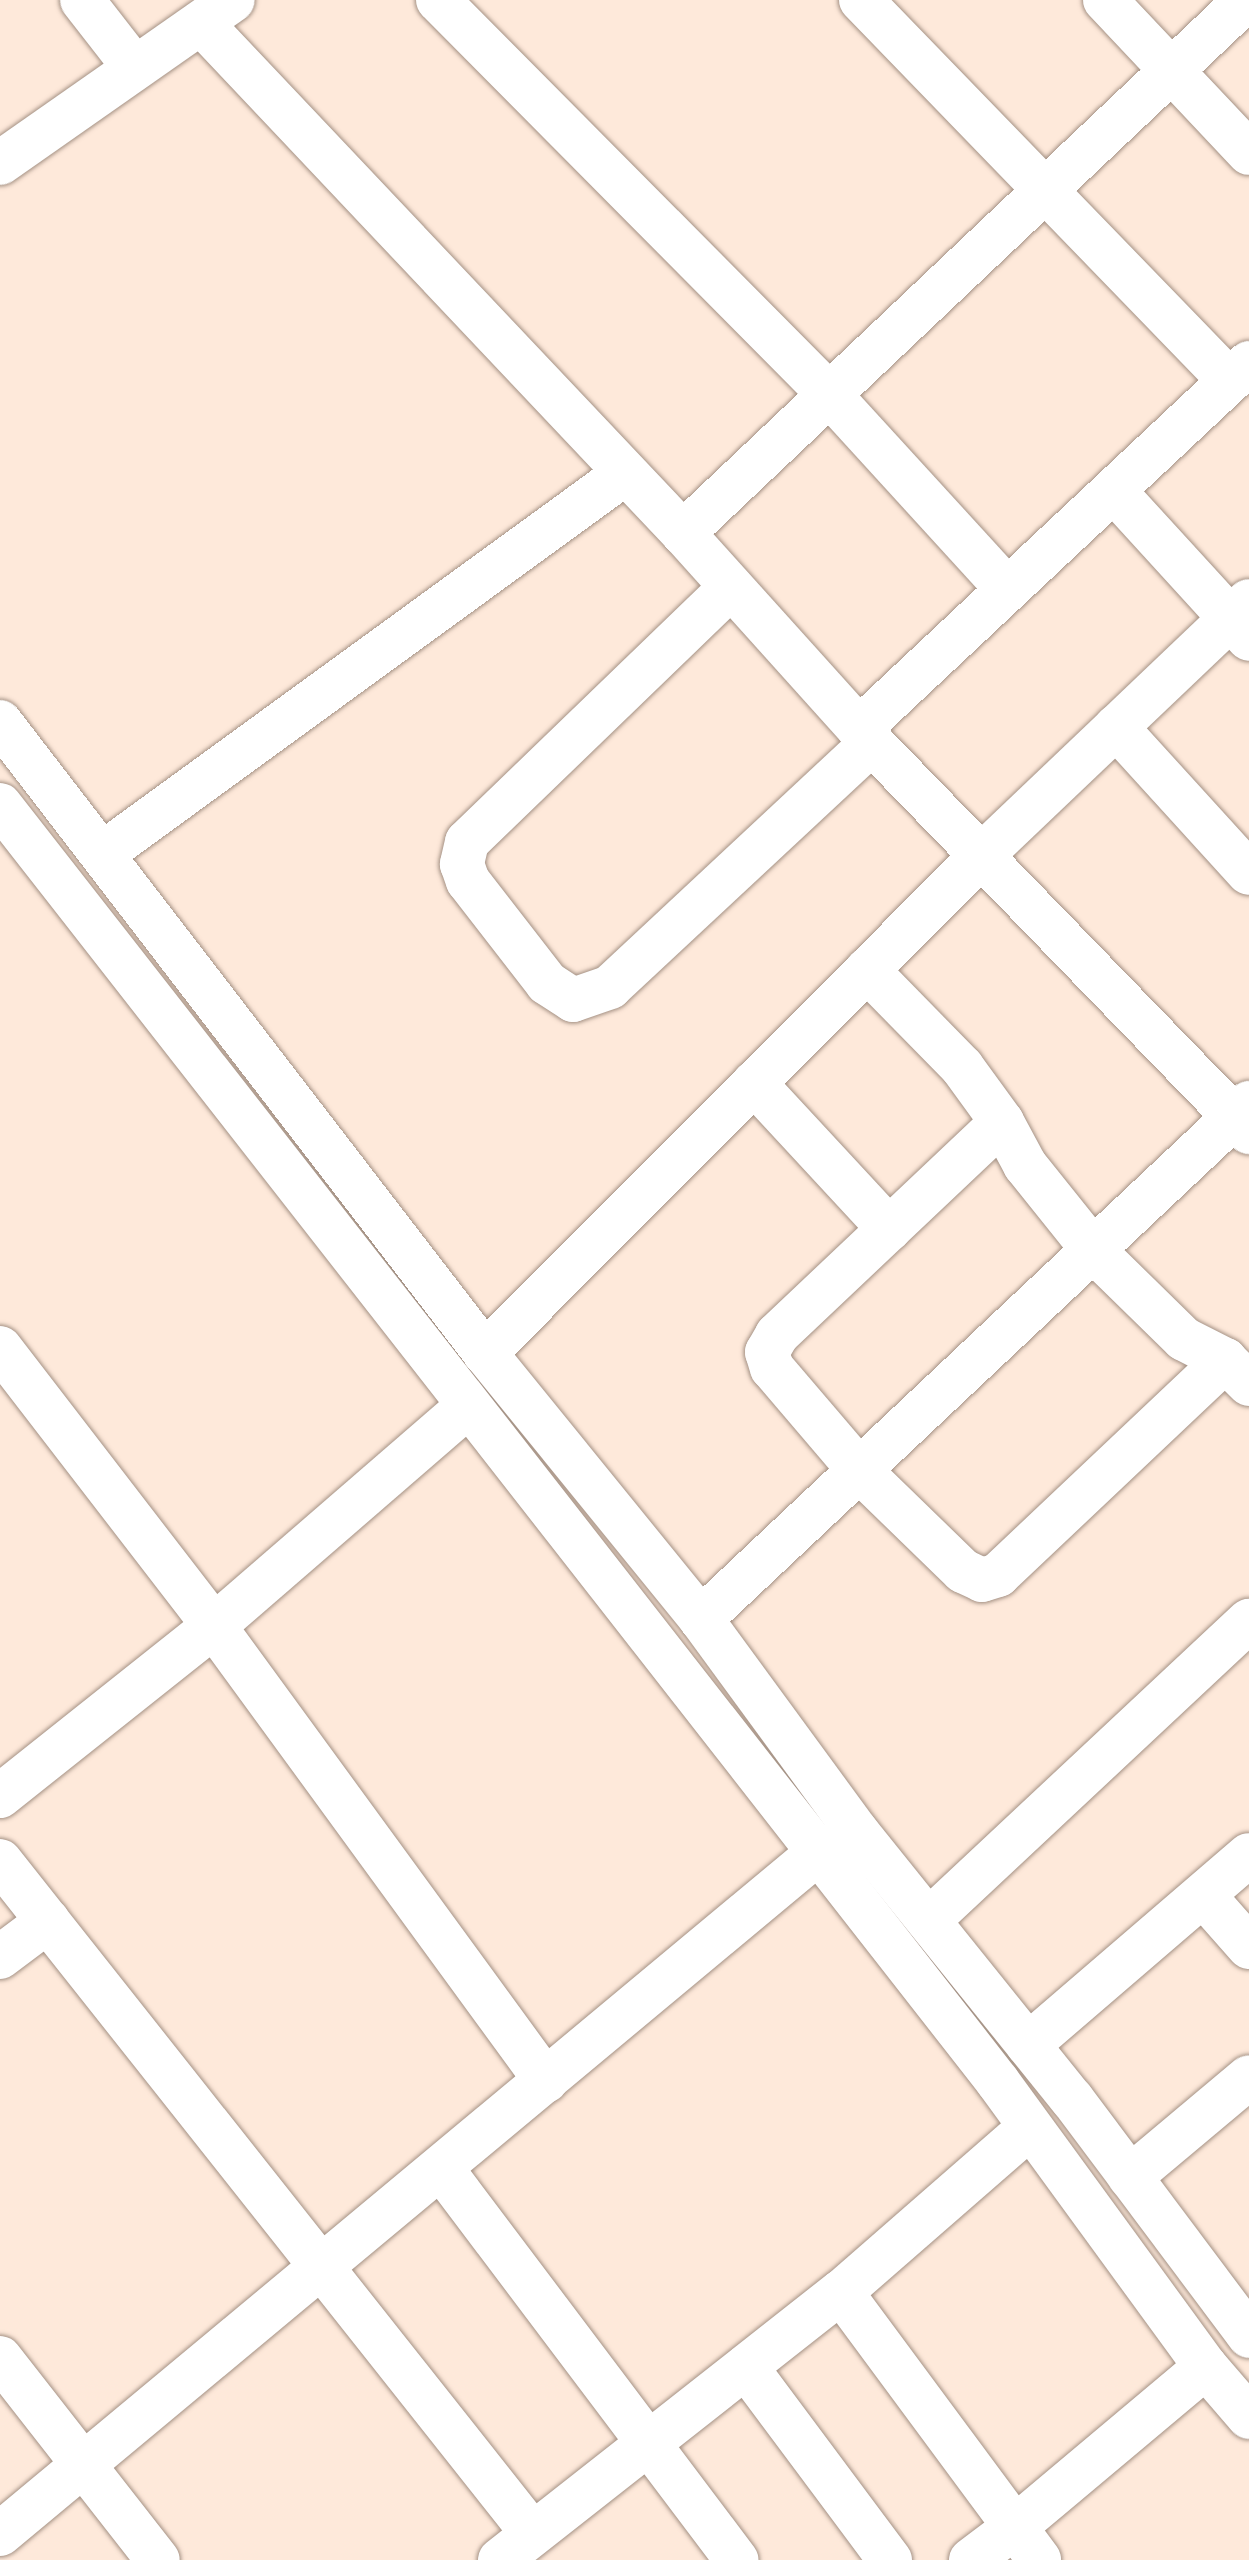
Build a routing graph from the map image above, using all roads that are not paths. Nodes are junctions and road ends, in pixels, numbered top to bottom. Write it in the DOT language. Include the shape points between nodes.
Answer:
graph roads {
  1 [pos="82,0"];
  2 [pos="438,0"];
  3 [pos="861,0"];
  4 [pos="1105,0"];
  5 [pos="1246,0"];
  6 [pos="217,11"];
  7 [pos="135,68"];
  8 [pos="1172,70"];
  9 [pos="1249,153"];
  10 [pos="0,163"];
  11 [pos="1044,191"];
  12 [pos="1240,372"];
  13 [pos="829,394"];
  14 [pos="624,474"];
  15 [pos="1114,491"];
  16 [pos="683,533"];
  17 [pos="731,587"];
  18 [pos="1007,589"];
  19 [pos="1243,619"];
  20 [pos="0,722"];
  21 [pos="1116,727"];
  22 [pos="865,736"];
  23 [pos="0,805"];
  24 [pos="102,854"];
  25 [pos="980,857"];
  26 [pos="1249,873"];
  27 [pos="867,970"];
  28 [pos="754,1083"];
  29 [pos="1244,1117"];
  30 [pos="1002,1122"];
  31 [pos="889,1229"];
  32 [pos="1093,1250"];
  33 [pos="0,1348"];
  34 [pos="485,1353"];
  35 [pos="1237,1372"];
  36 [pos="468,1406"];
  37 [pos="859,1470"];
  38 [pos="701,1619"];
  39 [pos="1249,1621"];
  40 [pos="214,1626"];
  41 [pos="0,1796"];
  42 [pos="857,1832"];
  43 [pos="819,1852"];
  44 [pos="1249,1855"];
  45 [pos="0,1861"];
  46 [pos="1204,1896"];
  47 [pos="929,1920"];
  48 [pos="48,1921"];
  49 [pos="1249,1947"];
  50 [pos="0,1957"];
  51 [pos="1028,2045"];
  52 [pos="1249,2077"];
  53 [pos="546,2081"];
  54 [pos="1029,2128"];
  55 [pos="441,2168"];
  56 [pos="1130,2177"];
  57 [pos="319,2268"];
  58 [pos="841,2292"];
  59 [pos="1249,2336"];
  60 [pos="0,2358"];
  61 [pos="746,2367"];
  62 [pos="1206,2367"];
  63 [pos="1249,2417"];
  64 [pos="650,2442"];
  65 [pos="84,2467"];
  66 [pos="0,2534"];
  67 [pos="1027,2544"];
  68 [pos="516,2547"];
  69 [pos="158,2560"];
  70 [pos="736,2560"];
  71 [pos="890,2560"];
  72 [pos="971,2560"];
  1 -- 7 [label="street"];
  2 -- 13 [label="street"];
  3 -- 11 [label="street"];
  4 -- 8 [label="street"];
  5 -- 8 [label="street"];
  6 -- 7 [label="street"];
  6 -- 14 [label="street"];
  7 -- 10 [label="street"];
  8 -- 9 [label="street"];
  8 -- 11 [label="street"];
  11 -- 12 [label="street"];
  11 -- 13 [label="street"];
  12 -- 15 [label="street"];
  13 -- 16 [label="street"];
  13 -- 18 [label="street"];
  14 -- 16 [label="street"];
  14 -- 24 [label="street"];
  15 -- 18 [label="street"];
  15 -- 19 [label="street"];
  16 -- 17 [label="street"];
  17 -- 22 [label="street"];
  17 -- 22 [label="street" via="467,842 462,864 468,881 547,983 573,1000 610,987"];
  18 -- 22 [label="street"];
  19 -- 21 [label="street"];
  20 -- 24 [label="street"];
  21 -- 25 [label="street"];
  21 -- 26 [label="street"];
  22 -- 25 [label="street"];
  23 -- 36 [label="street"];
  24 -- 34 [label="street"];
  25 -- 27 [label="street"];
  25 -- 29 [label="street"];
  27 -- 28 [label="street"];
  27 -- 30 [label="street" via="962,1067"];
  28 -- 31 [label="street"];
  28 -- 34 [label="street"];
  29 -- 32 [label="street"];
  30 -- 31 [label="street"];
  30 -- 32 [label="street" via="1025,1165"];
  31 -- 37 [label="street" via="777,1335 767,1352 772,1368"];
  32 -- 35 [label="street" via="1184,1339"];
  32 -- 37 [label="street"];
  33 -- 40 [label="street"];
  34 -- 38 [label="street"];
  35 -- 37 [label="street" via="998,1575 982,1580 963,1571"];
  36 -- 40 [label="street"];
  36 -- 43 [label="street"];
  37 -- 38 [label="street"];
  38 -- 42 [label="street"];
  39 -- 47 [label="street"];
  40 -- 41 [label="street"];
  40 -- 53 [label="street"];
  42 -- 43 [label="street"];
  42 -- 47 [label="street"];
  43 -- 53 [label="street"];
  43 -- 54 [label="street"];
  44 -- 46 [label="street"];
  45 -- 48 [label="street"];
  46 -- 49 [label="street"];
  46 -- 51 [label="street"];
  47 -- 51 [label="street"];
  48 -- 50 [label="street"];
  48 -- 57 [label="street"];
  51 -- 56 [label="street"];
  52 -- 56 [label="street"];
  53 -- 55 [label="street"];
  54 -- 58 [label="street"];
  54 -- 62 [label="street"];
  55 -- 57 [label="street"];
  55 -- 64 [label="street"];
  56 -- 59 [label="street"];
  57 -- 65 [label="street"];
  57 -- 68 [label="street"];
  58 -- 61 [label="street"];
  58 -- 67 [label="street"];
  60 -- 65 [label="street"];
  61 -- 64 [label="street"];
  61 -- 71 [label="street"];
  62 -- 63 [label="street"];
  62 -- 67 [label="street"];
  64 -- 68 [label="street"];
  64 -- 70 [label="street"];
  65 -- 66 [label="street"];
  65 -- 69 [label="street"];
  67 -- 72 [label="street"];
}
